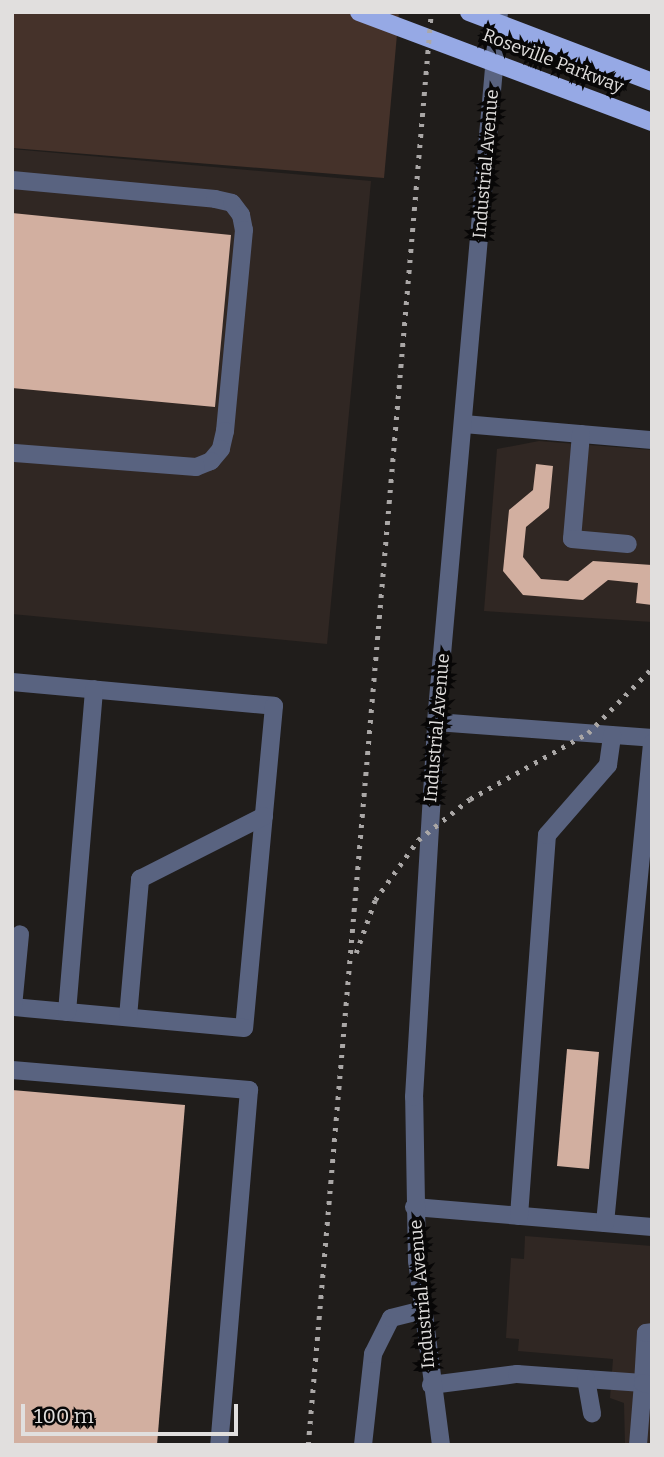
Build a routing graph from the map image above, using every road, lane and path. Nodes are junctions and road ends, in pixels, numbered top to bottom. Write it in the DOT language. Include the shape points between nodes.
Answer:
graph roads {
  1 [pos="359,12"];
  2 [pos="469,12"];
  3 [pos="499,12"];
  4 [pos="652,82"];
  5 [pos="652,122"];
  6 [pos="12,180"];
  7 [pos="464,424"];
  8 [pos="581,434"];
  9 [pos="652,440"];
  10 [pos="12,453"];
  11 [pos="628,544"];
  12 [pos="12,682"];
  13 [pos="94,690"];
  14 [pos="436,722"];
  15 [pos="612,735"];
  16 [pos="652,741"];
  17 [pos="264,816"];
  18 [pos="19,934"];
  19 [pos="12,1007"];
  20 [pos="67,1012"];
  21 [pos="128,1017"];
  22 [pos="12,1070"];
  23 [pos="414,1207"];
  24 [pos="519,1216"];
  25 [pos="605,1223"];
  26 [pos="652,1227"];
  27 [pos="422,1310"];
  28 [pos="652,1332"];
  29 [pos="586,1379"];
  30 [pos="647,1384"];
  31 [pos="430,1385"];
  32 [pos="592,1413"];
  33 [pos="219,1445"];
  34 [pos="363,1445"];
  35 [pos="441,1445"];
  36 [pos="638,1445"];
  1 -- 5 [label="main road, Roseville Parkway"];
  2 -- 4 [label="main road, Roseville Parkway"];
  3 -- 7 [label="street, Industrial Avenue"];
  6 -- 10 [label="street" via="232,203 242,215 244,230 225,431 221,449 211,461 196,467"];
  7 -- 8 [label="street"];
  7 -- 14 [label="street, Industrial Avenue"];
  8 -- 9 [label="street"];
  8 -- 11 [label="street" via="572,539"];
  12 -- 13 [label="street"];
  13 -- 17 [label="street" via="274,706"];
  13 -- 20 [label="street"];
  14 -- 15 [label="street"];
  14 -- 23 [label="street, Industrial Avenue" via="414,1085"];
  15 -- 16 [label="street"];
  15 -- 24 [label="street" via="608,765 547,835"];
  16 -- 25 [label="street"];
  17 -- 21 [label="street" via="140,879"];
  17 -- 21 [label="street" via="244,1028"];
  18 -- 19 [label="street"];
  19 -- 20 [label="street"];
  20 -- 21 [label="street"];
  22 -- 33 [label="street" via="249,1090"];
  23 -- 24 [label="street"];
  23 -- 27 [label="street, Industrial Avenue"];
  24 -- 25 [label="street"];
  25 -- 26 [label="street"];
  27 -- 31 [label="street, Industrial Avenue"];
  27 -- 34 [label="street" via="391,1318 373,1354"];
  28 -- 30 [label="street" via="646,1333"];
  29 -- 30 [label="street"];
  29 -- 31 [label="street" via="517,1374"];
  29 -- 32 [label="street"];
  30 -- 36 [label="street"];
  31 -- 35 [label="street, Industrial Avenue"];
}
